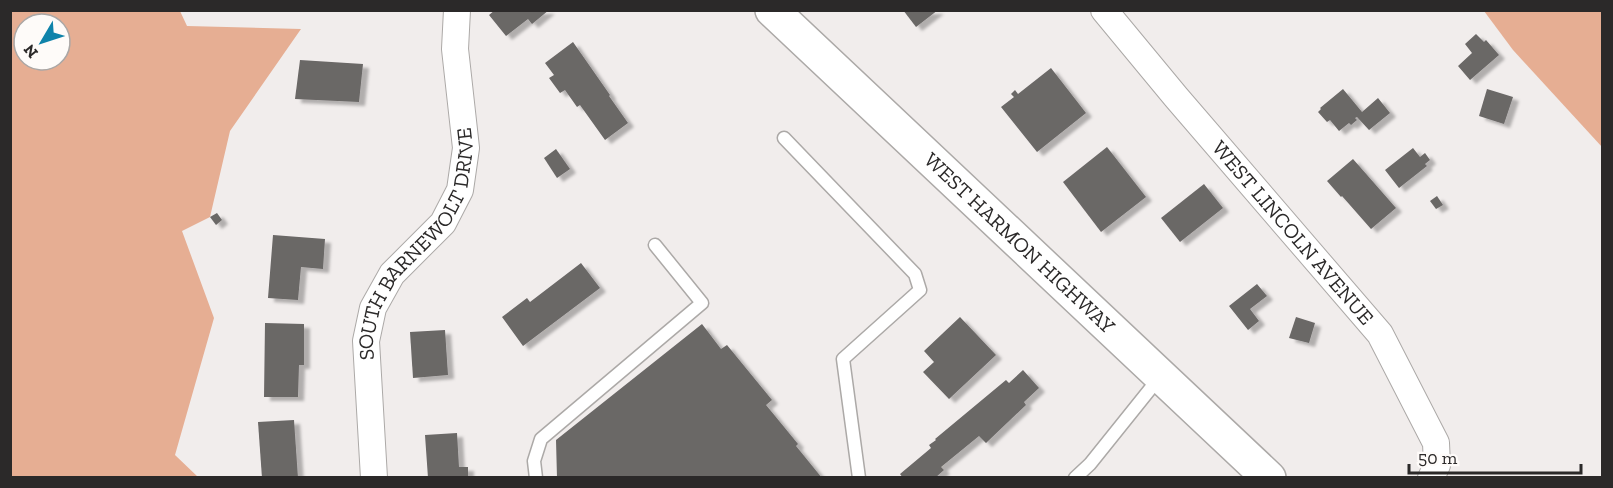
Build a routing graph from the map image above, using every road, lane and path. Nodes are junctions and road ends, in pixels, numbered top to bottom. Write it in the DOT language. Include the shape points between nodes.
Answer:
graph roads {
  1 [pos="457,10"];
  2 [pos="771,10"];
  3 [pos="1104,10"];
  4 [pos="784,138"];
  5 [pos="655,245"];
  6 [pos="1160,376"];
  7 [pos="1080,476"];
  8 [pos="374,477"];
  9 [pos="536,477"];
  10 [pos="859,477"];
  11 [pos="1269,477"];
  12 [pos="1431,477"];
  1 -- 8 [label="street, SOUTH BARNEWOLT DRIVE" via="455,49 466,148 460,190 443,222 392,274 373,308 366,341"];
  2 -- 6 [label="main road, WEST HARMON HIGHWAY"];
  3 -- 12 [label="street, WEST LINCOLN AVENUE" via="1380,334 1436,443 1437,465"];
  4 -- 10 [label="lane" via="915,274 921,290 843,359"];
  5 -- 9 [label="lane" via="702,303 541,439 534,461"];
  6 -- 7 [label="lane"];
  6 -- 11 [label="main road, WEST HARMON HIGHWAY"];
}
